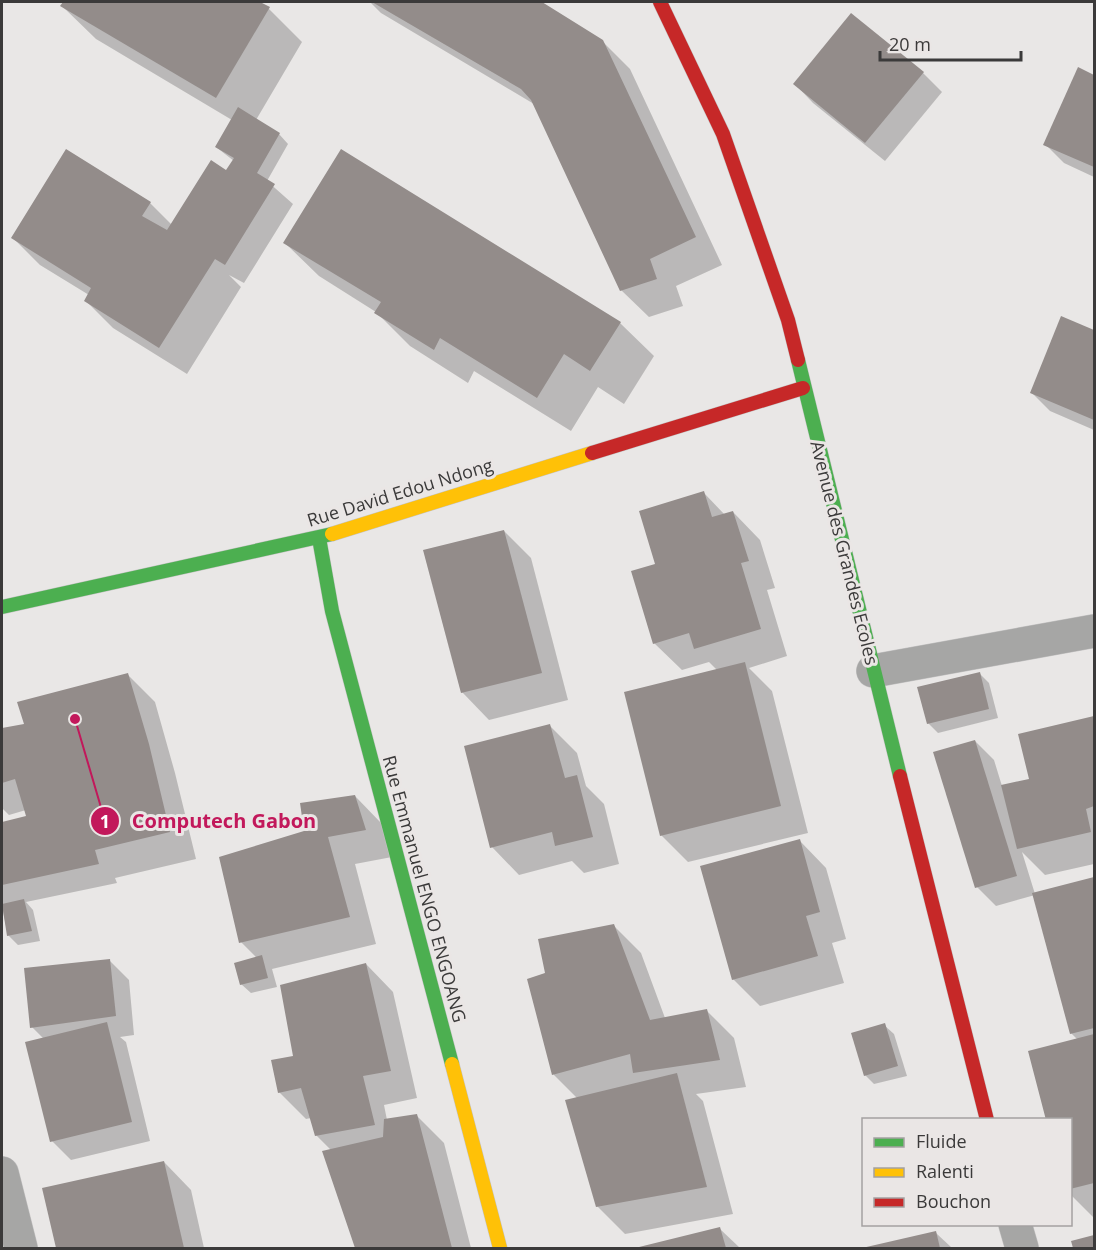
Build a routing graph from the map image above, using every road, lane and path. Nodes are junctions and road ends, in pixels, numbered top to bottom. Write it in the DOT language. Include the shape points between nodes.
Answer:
graph roads {
  1 [pos="660,2"];
  2 [pos="803,388"];
  3 [pos="319,538"];
  4 [pos="2,607"];
  5 [pos="1095,631"];
  6 [pos="873,670"];
  7 [pos="987,1118"];
  8 [pos="2,1173"];
  9 [pos="1016,1226"];
  10 [pos="21,1248"];
  11 [pos="500,1248"];
  12 [pos="1022,1248"];
  1 -- 2 [label="street, Avenue des Grandes Ecoles" via="723,134 788,320"];
  2 -- 3 [label="street, Rue David Edou Ndong"];
  2 -- 6 [label="street, Avenue des Grandes Ecoles"];
  3 -- 4 [label="street, Rue David Edou Ndong"];
  3 -- 11 [label="street, Rue Emmanuel ENGO ENGOANG" via="332,611"];
  5 -- 6 [label="street"];
  6 -- 7 [label="street, Avenue des Grandes Ecoles"];
  8 -- 10 [label="street"];
  9 -- 12 [label="street"];
}
